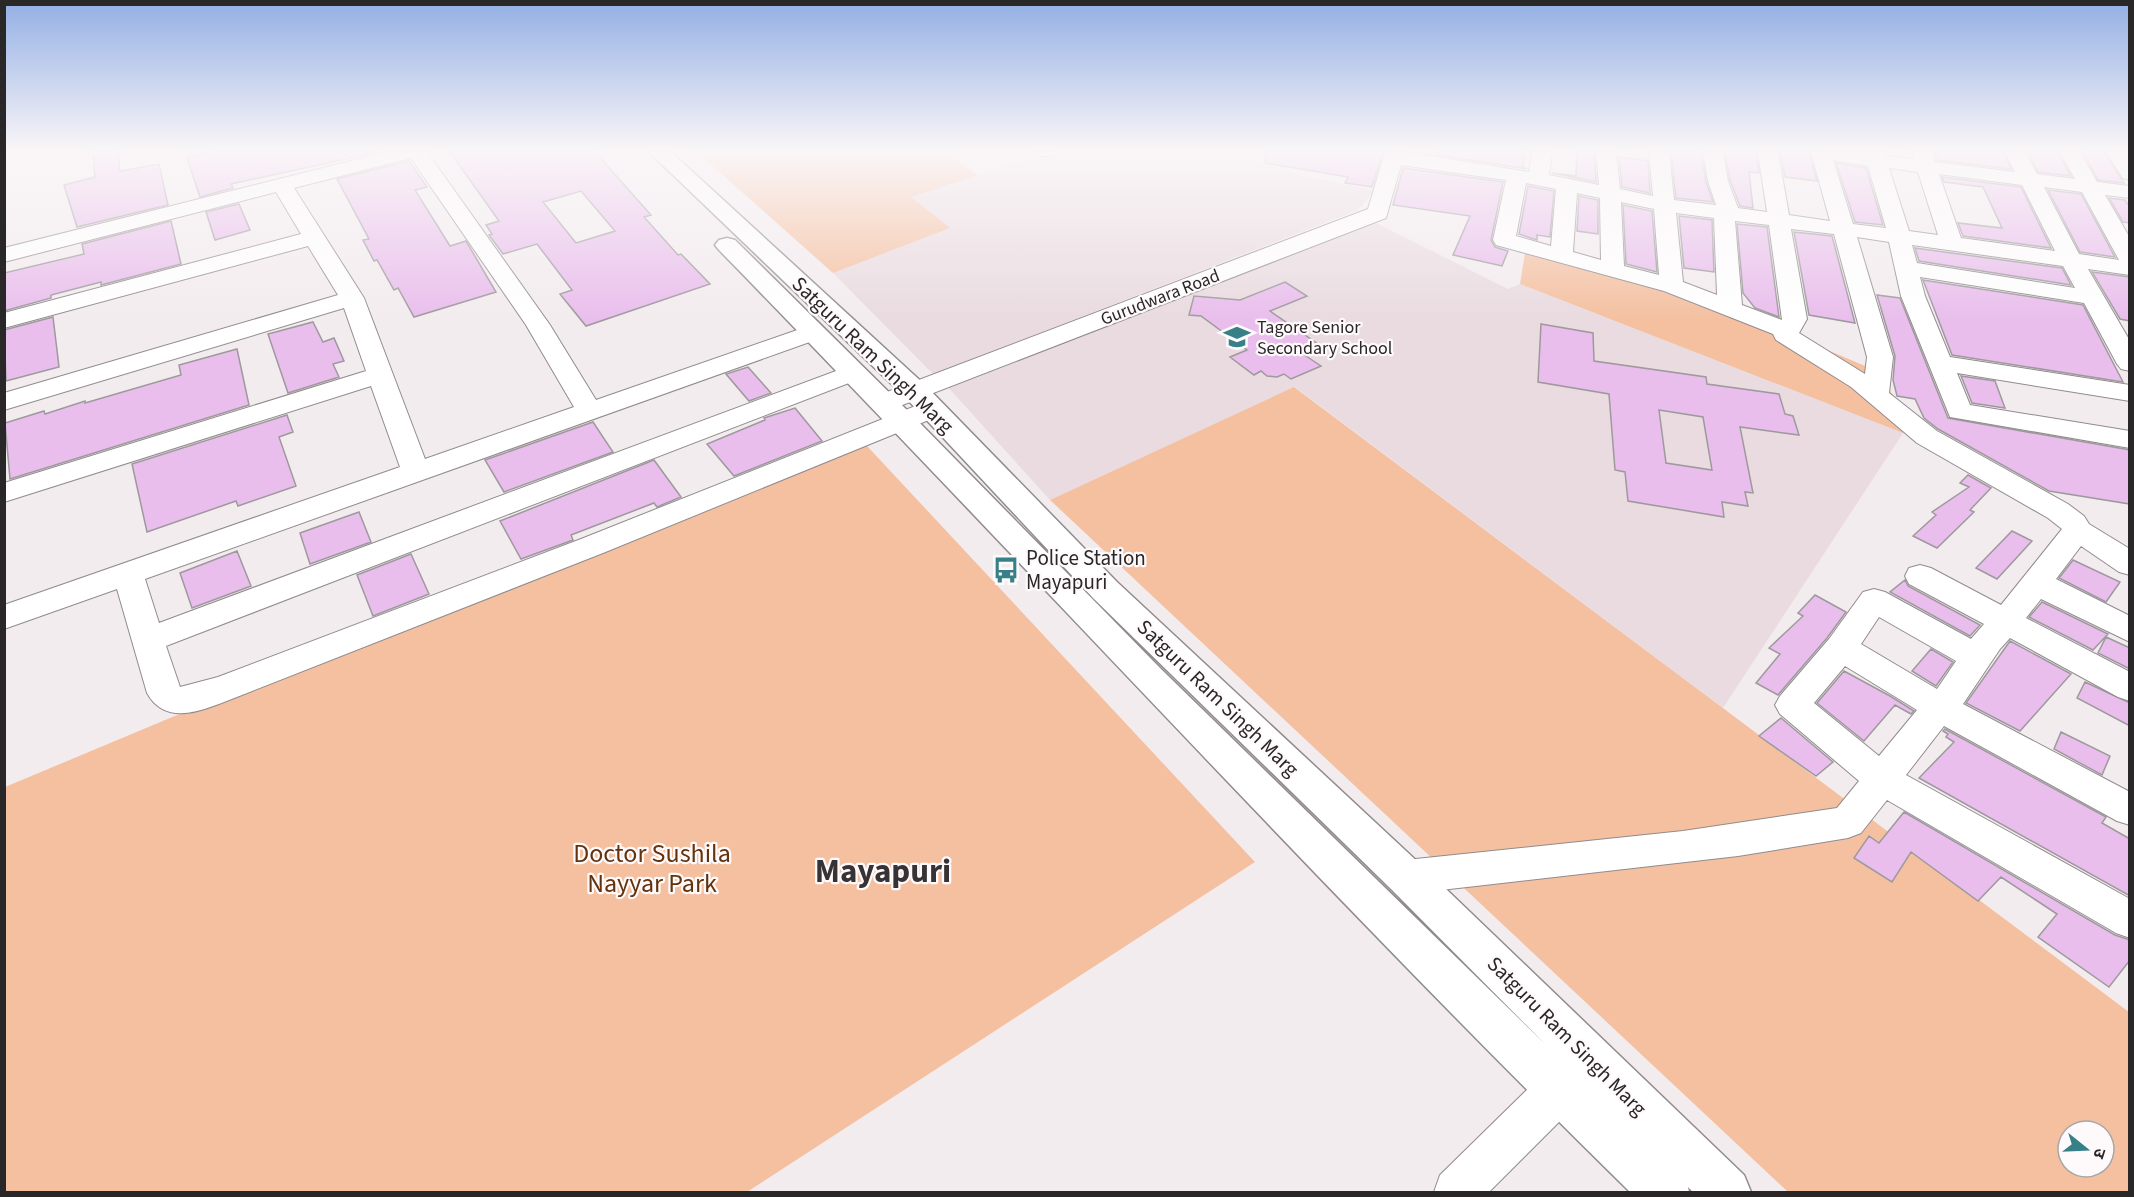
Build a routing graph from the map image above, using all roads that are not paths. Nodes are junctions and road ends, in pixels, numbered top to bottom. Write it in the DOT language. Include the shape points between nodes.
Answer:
graph roads {
  1 [pos="191,208"];
  2 [pos="297,208"];
  3 [pos="456,208"];
  4 [pos="689,208"];
  5 [pos="714,208"];
  6 [pos="1379,208"];
  7 [pos="1516,208"];
  8 [pos="1565,208"];
  9 [pos="1611,208"];
  10 [pos="1665,208"];
  11 [pos="1694,208"];
  12 [pos="1725,208"];
  13 [pos="1776,208"];
  14 [pos="1837,208"];
  15 [pos="1890,208"];
  16 [pos="1940,208"];
  17 [pos="2043,208"];
  18 [pos="2101,208"];
  19 [pos="1726,212"];
  20 [pos="1778,219"];
  21 [pos="1842,228"];
  22 [pos="1898,236"];
  23 [pos="315,237"];
  24 [pos="1951,243"];
  25 [pos="4,255"];
  26 [pos="1562,255"];
  27 [pos="2130,259"];
  28 [pos="2071,260"];
  29 [pos="1905,268"];
  30 [pos="2130,268"];
  31 [pos="1613,269"];
  32 [pos="1672,286"];
  33 [pos="352,298"];
  34 [pos="2094,298"];
  35 [pos="1730,309"];
  36 [pos="4,321"];
  37 [pos="1787,331"];
  38 [pos="812,333"];
  39 [pos="1940,363"];
  40 [pos="2130,363"];
  41 [pos="853,373"];
  42 [pos="379,375"];
  43 [pos="2130,393"];
  44 [pos="1885,401"];
  45 [pos="4,402"];
  46 [pos="908,406"];
  47 [pos="590,411"];
  48 [pos="1959,411"];
  49 [pos="2130,440"];
  50 [pos="416,472"];
  51 [pos="4,493"];
  52 [pos="2077,530"];
  53 [pos="2130,564"];
  54 [pos="128,574"];
  55 [pos="1920,576"];
  56 [pos="2036,583"];
  57 [pos="4,617"];
  58 [pos="2006,622"];
  59 [pos="2130,630"];
  60 [pos="150,639"];
  61 [pos="1841,648"];
  62 [pos="1977,657"];
  63 [pos="2130,688"];
  64 [pos="1942,709"];
  65 [pos="1882,780"];
  66 [pos="2130,810"];
  67 [pos="1406,877"];
  68 [pos="2130,920"];
  69 [pos="1559,1090"];
  70 [pos="1457,1192"];
  71 [pos="1665,1192"];
  72 [pos="1727,1192"];
  1 -- 25 [label="street"];
  2 -- 23 [label="street"];
  3 -- 47 [label="street" via="538,325"];
  4 -- 38 [label="main road, Satguru Ram Singh Marg"];
  5 -- 46 [label="main road, Satguru Ram Singh Marg"];
  6 -- 46 [label="street, Gurudwara Road" via="1378,213"];
  7 -- 26 [label="street" via="1504,240"];
  8 -- 26 [label="street"];
  9 -- 31 [label="street"];
  10 -- 32 [label="street"];
  11 -- 19 [label="street"];
  12 -- 19 [label="street"];
  13 -- 20 [label="street"];
  14 -- 21 [label="street"];
  15 -- 22 [label="street"];
  16 -- 24 [label="street"];
  17 -- 28 [label="street"];
  18 -- 27 [label="street"];
  19 -- 20 [label="street"];
  19 -- 35 [label="street"];
  20 -- 21 [label="street"];
  20 -- 37 [label="street" via="1795,319"];
  21 -- 22 [label="street"];
  21 -- 44 [label="street" via="1880,357"];
  22 -- 24 [label="street"];
  22 -- 29 [label="street"];
  23 -- 33 [label="street"];
  23 -- 36 [label="street"];
  24 -- 28 [label="street"];
  26 -- 31 [label="street"];
  28 -- 30 [label="street"];
  28 -- 34 [label="street"];
  29 -- 34 [label="street"];
  29 -- 39 [label="street"];
  31 -- 32 [label="street"];
  32 -- 35 [label="street"];
  33 -- 42 [label="street"];
  33 -- 45 [label="street"];
  34 -- 40 [label="street"];
  35 -- 37 [label="street"];
  37 -- 44 [label="street" via="1785,335 1790,340"];
  38 -- 41 [label="main road, Satguru Ram Singh Marg"];
  38 -- 47 [label="street"];
  39 -- 43 [label="street"];
  39 -- 48 [label="street"];
  41 -- 46 [label="main road, Satguru Ram Singh Marg"];
  41 -- 60 [label="street"];
  42 -- 50 [label="street"];
  42 -- 51 [label="street"];
  44 -- 48 [label="street" via="1933,414"];
  44 -- 52 [label="street" via="1927,437 2058,511"];
  46 -- 60 [label="street" via="592,546 184,701 171,700 164,693"];
  46 -- 67 [label="main road, Satguru Ram Singh Marg"];
  46 -- 69 [label="main road, Satguru Ram Singh Marg" via="1157,688"];
  47 -- 50 [label="street"];
  48 -- 49 [label="street"];
  50 -- 54 [label="street"];
  52 -- 53 [label="street"];
  52 -- 56 [label="street"];
  54 -- 57 [label="street"];
  54 -- 60 [label="street"];
  55 -- 58 [label="street"];
  56 -- 58 [label="street"];
  56 -- 59 [label="street"];
  58 -- 62 [label="street"];
  58 -- 63 [label="street"];
  61 -- 62 [label="street" via="1874,600"];
  61 -- 64 [label="street"];
  61 -- 65 [label="street" via="1792,705"];
  62 -- 64 [label="street"];
  64 -- 65 [label="street" via="1936,711"];
  64 -- 66 [label="street"];
  65 -- 67 [label="street" via="1848,822 1772,836"];
  65 -- 68 [label="street"];
  67 -- 72 [label="main road, Satguru Ram Singh Marg"];
  69 -- 70 [label="street"];
  69 -- 71 [label="main road, Satguru Ram Singh Marg"];
}
